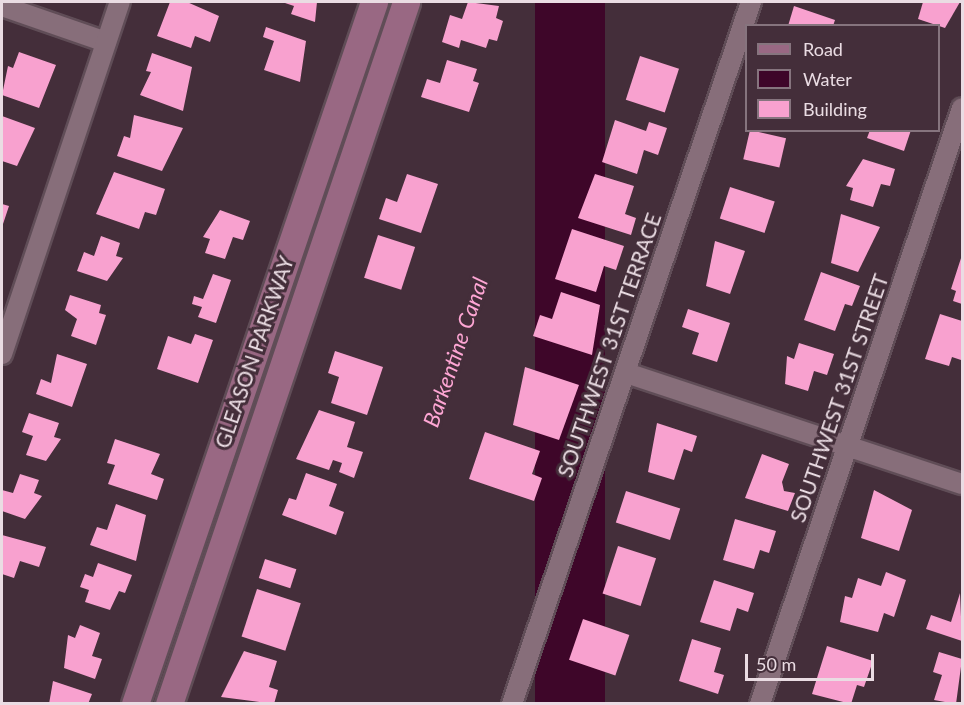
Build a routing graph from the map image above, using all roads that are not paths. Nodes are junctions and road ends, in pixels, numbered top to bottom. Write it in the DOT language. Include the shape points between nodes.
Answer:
graph roads {
  1 [pos="120,2"];
  2 [pos="374,2"];
  3 [pos="406,2"];
  4 [pos="751,2"];
  5 [pos="2,6"];
  6 [pos="106,42"];
  7 [pos="963,108"];
  8 [pos="2,354"];
  9 [pos="626,373"];
  10 [pos="848,446"];
  11 [pos="963,484"];
  12 [pos="135,704"];
  13 [pos="169,704"];
  14 [pos="512,704"];
  15 [pos="760,704"];
  1 -- 6 [label="street"];
  2 -- 12 [label="main road, GLEASON PARKWAY"];
  3 -- 13 [label="main road, GLEASON PARKWAY"];
  4 -- 9 [label="street, SOUTHWEST 31ST TERRACE"];
  5 -- 6 [label="street"];
  6 -- 8 [label="street"];
  7 -- 10 [label="street, SOUTHWEST 31ST STREET"];
  9 -- 10 [label="street"];
  9 -- 14 [label="street, SOUTHWEST 31ST TERRACE"];
  10 -- 11 [label="street"];
  10 -- 15 [label="street, SOUTHWEST 31ST STREET"];
}
